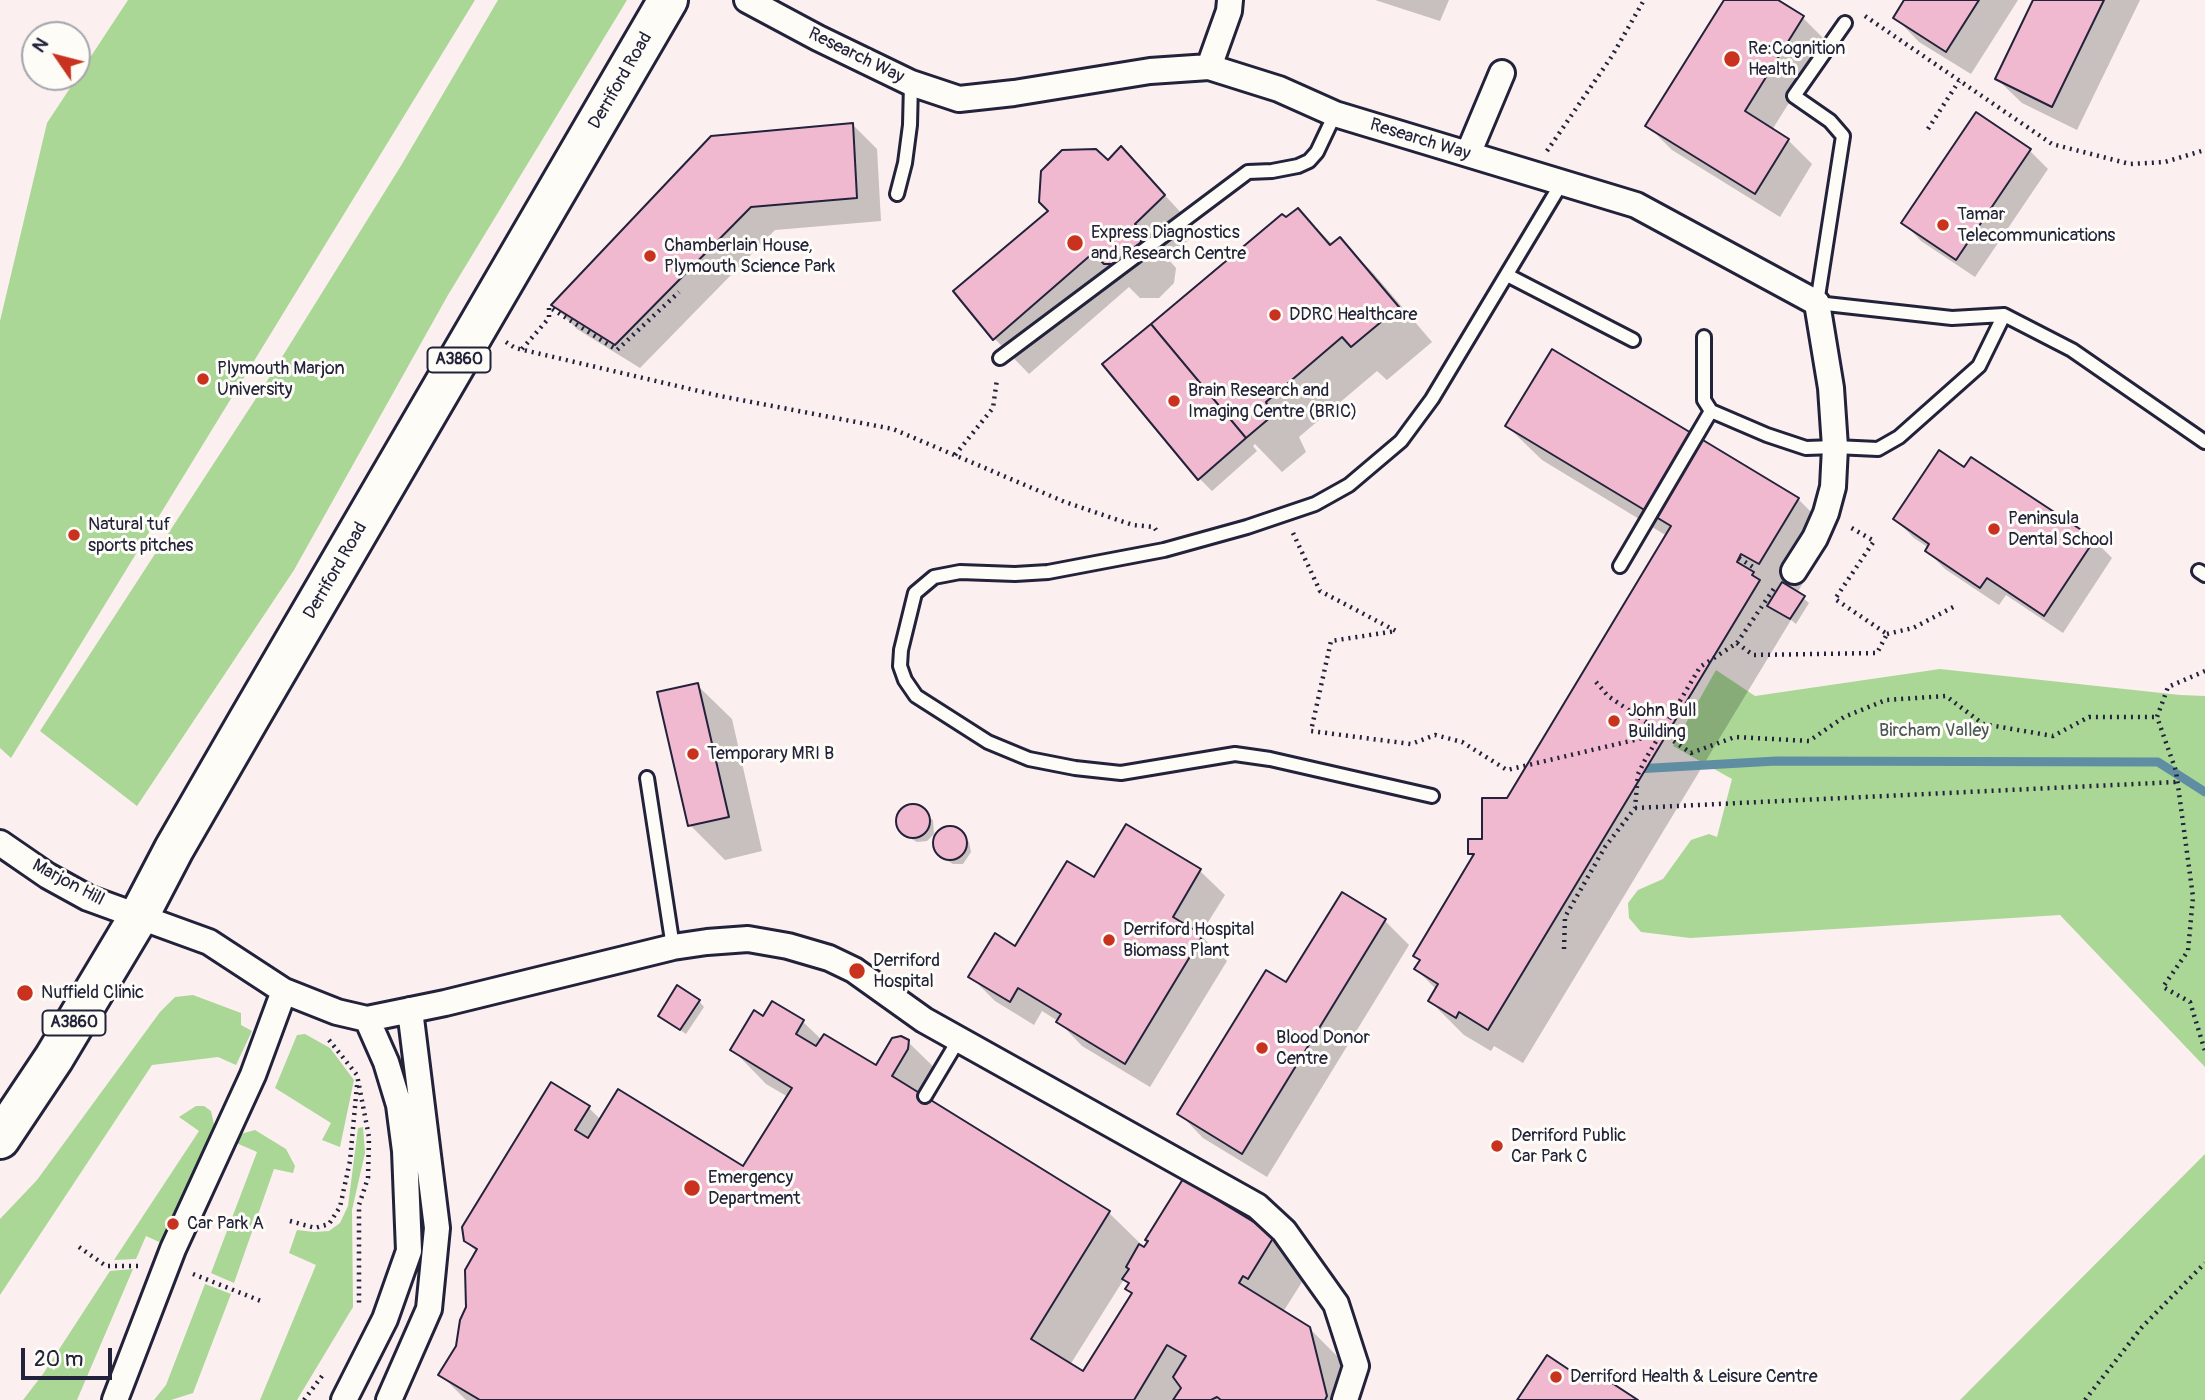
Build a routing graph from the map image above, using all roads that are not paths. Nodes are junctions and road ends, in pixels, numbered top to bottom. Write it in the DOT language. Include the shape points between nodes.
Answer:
graph roads {
  1 [pos="668,0"];
  2 [pos="747,0"];
  3 [pos="1230,0"];
  4 [pos="1845,23"];
  5 [pos="1209,67"];
  6 [pos="1502,73"];
  7 [pos="911,83"];
  8 [pos="1335,114"];
  9 [pos="1468,155"];
  10 [pos="1561,184"];
  11 [pos="897,194"];
  12 [pos="1507,275"];
  13 [pos="1817,303"];
  14 [pos="2004,314"];
  15 [pos="1704,337"];
  16 [pos="1633,340"];
  17 [pos="1000,358"];
  18 [pos="1711,411"];
  19 [pos="2205,442"];
  20 [pos="1835,447"];
  21 [pos="1620,566"];
  22 [pos="1794,571"];
  23 [pos="648,778"];
  24 [pos="1432,796"];
  25 [pos="0,843"];
  26 [pos="139,916"];
  27 [pos="673,947"];
  28 [pos="284,991"];
  29 [pos="410,1010"];
  30 [pos="367,1018"];
  31 [pos="959,1039"];
  32 [pos="925,1096"];
  33 [pos="0,1139"];
  34 [pos="115,1400"];
  35 [pos="344,1400"];
  36 [pos="389,1400"];
  37 [pos="1345,1400"];
  1 -- 26 [label="main road, Derriford Road / A3860"];
  2 -- 7 [label="street, Research Way"];
  3 -- 5 [label="street"];
  4 -- 13 [label="lane" via="1794,96 1843,136"];
  5 -- 7 [label="street, Research Way" via="1150,71 959,99"];
  5 -- 8 [label="street, Research Way" via="1279,89"];
  6 -- 9 [label="street"];
  7 -- 11 [label="lane" via="909,138"];
  8 -- 9 [label="street, Research Way"];
  8 -- 17 [label="lane" via="1309,161 1272,172 1248,172"];
  9 -- 10 [label="street, Research Way"];
  10 -- 12 [label="lane"];
  10 -- 13 [label="street, Research Way" via="1636,205"];
  12 -- 16 [label="lane"];
  12 -- 24 [label="lane" via="1432,399 1401,441 1349,485 1315,505 1164,550 1048,572 960,572 934,577 915,593 901,650 900,666 916,696 988,742 1029,760 1121,773 1235,754"];
  13 -- 14 [label="lane" via="1952,318"];
  13 -- 20 [label="street"];
  14 -- 19 [label="lane" via="2072,350"];
  14 -- 20 [label="lane" via="1979,366 1899,437 1878,449"];
  15 -- 18 [label="lane" via="1704,400"];
  18 -- 20 [label="lane" via="1806,448"];
  18 -- 21 [label="lane"];
  20 -- 22 [label="street" via="1826,513"];
  23 -- 27 [label="lane"];
  25 -- 26 [label="street, Marjon Hill" via="88,898"];
  26 -- 28 [label="street, Marjon Hill" via="209,942"];
  26 -- 33 [label="main road, Derriford Road / A3860"];
  27 -- 29 [label="street"];
  27 -- 31 [label="street" via="748,939 809,951 854,970"];
  28 -- 30 [label="street, Marjon Hill" via="337,1012"];
  28 -- 34 [label="street" via="253,1075 173,1249"];
  29 -- 30 [label="street"];
  29 -- 36 [label="street" via="437,1228 429,1309"];
  30 -- 35 [label="street" via="399,1105 409,1251 385,1319"];
  31 -- 32 [label="lane"];
  31 -- 37 [label="street" via="1257,1206 1284,1231 1336,1304 1356,1366"];
}
